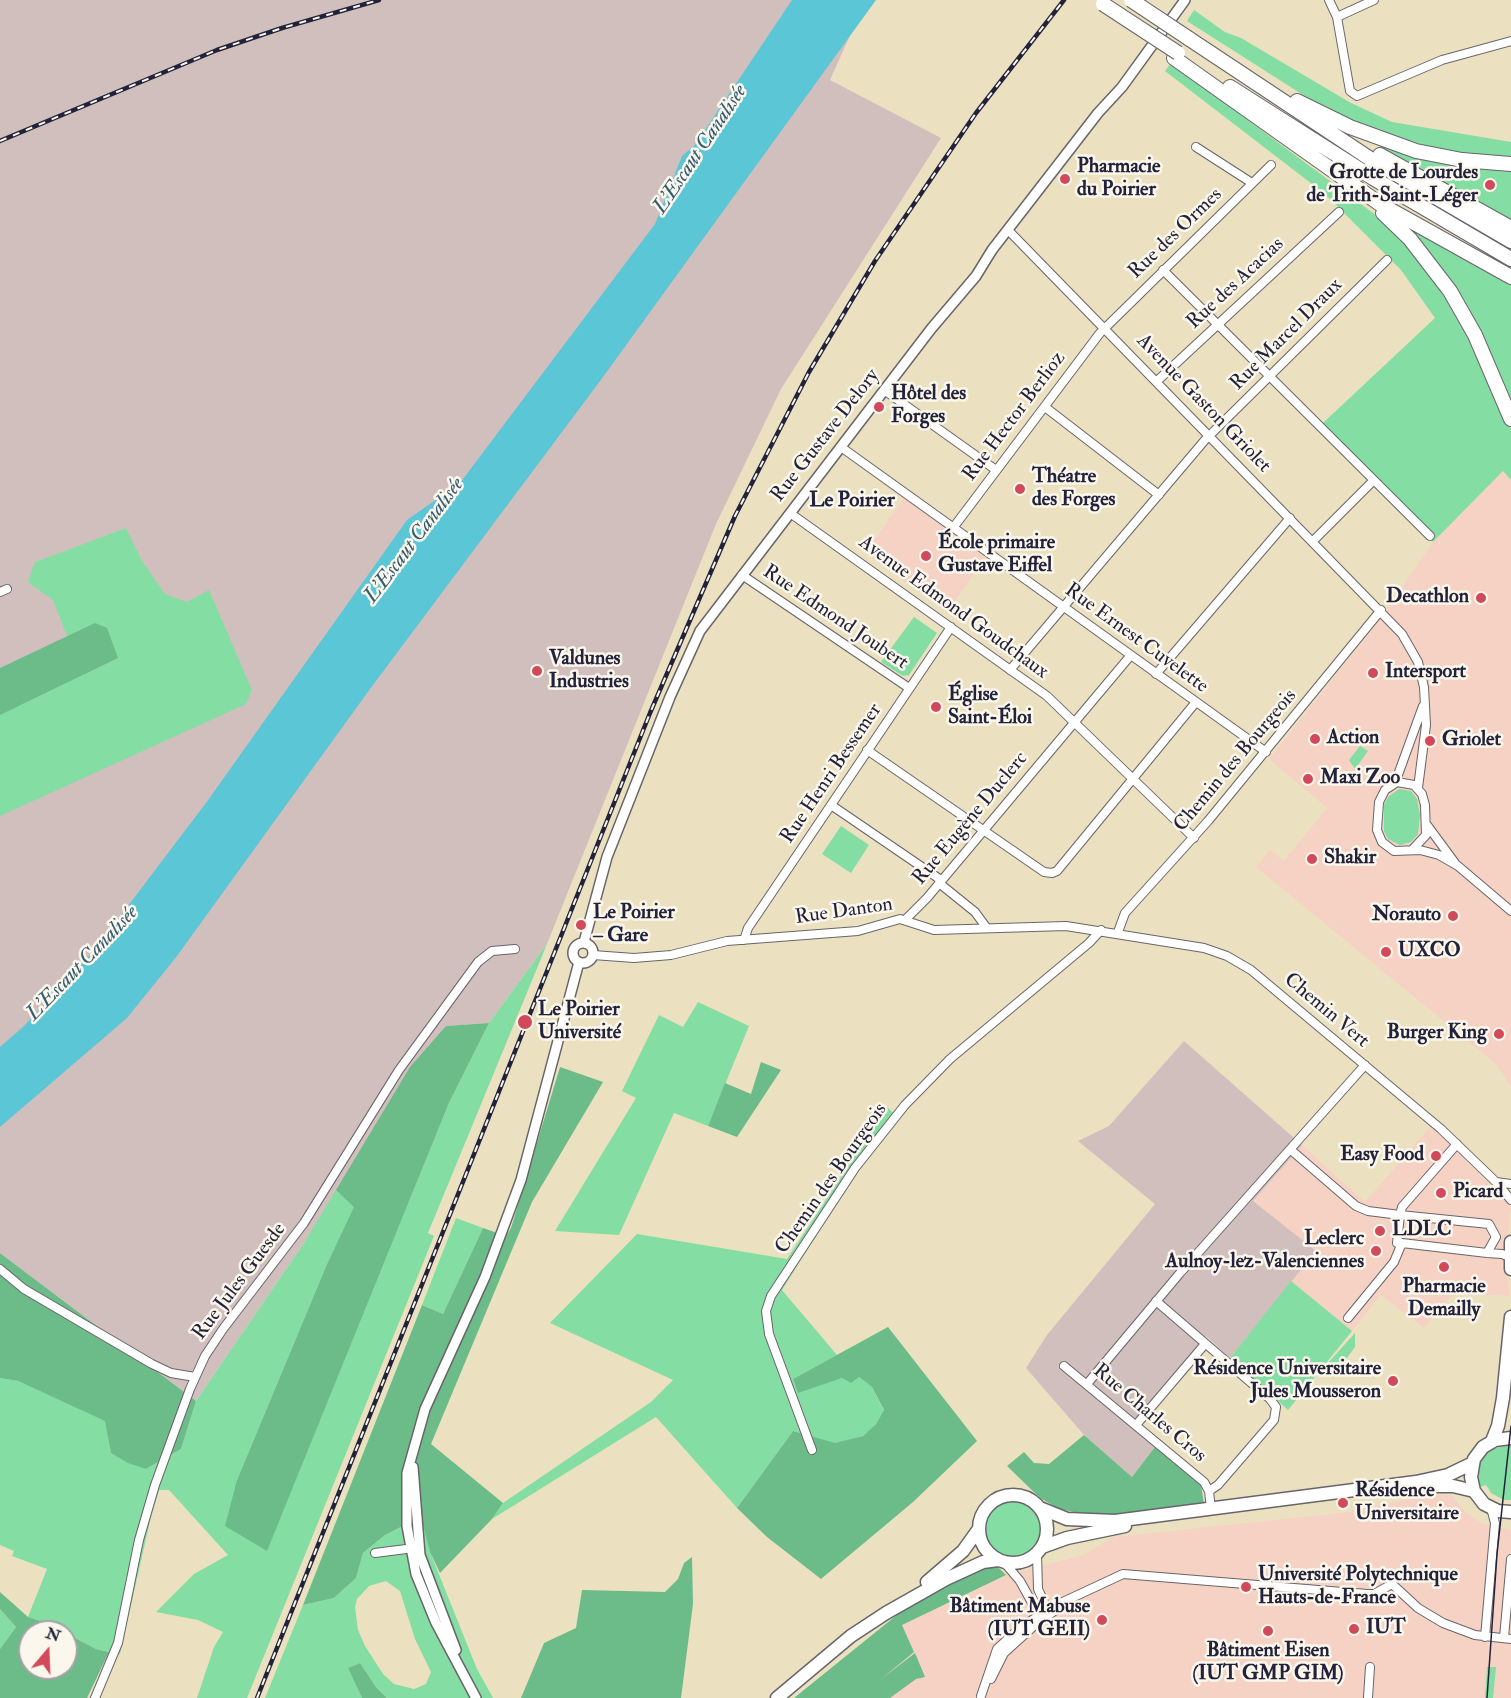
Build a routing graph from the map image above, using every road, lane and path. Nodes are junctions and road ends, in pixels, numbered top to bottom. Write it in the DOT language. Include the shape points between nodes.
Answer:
graph roads {
  1 [pos="1131,0"];
  2 [pos="1185,0"];
  3 [pos="1329,0"];
  4 [pos="1374,0"];
  5 [pos="1100,2"];
  6 [pos="1337,17"];
  7 [pos="1511,40"];
  8 [pos="1176,56"];
  9 [pos="1252,80"];
  10 [pos="1286,103"];
  11 [pos="1196,147"];
  12 [pos="1511,164"];
  13 [pos="1271,165"];
  14 [pos="1332,172"];
  15 [pos="1252,183"];
  16 [pos="1339,212"];
  17 [pos="1511,228"];
  18 [pos="1008,230"];
  19 [pos="1511,241"];
  20 [pos="1511,259"];
  21 [pos="1387,260"];
  22 [pos="1163,270"];
  23 [pos="1511,277"];
  24 [pos="1217,324"];
  25 [pos="1105,328"];
  26 [pos="1268,376"];
  27 [pos="1157,381"];
  28 [pos="884,390"];
  29 [pos="1045,406"];
  30 [pos="1511,419"];
  31 [pos="1210,435"];
  32 [pos="841,447"];
  33 [pos="996,470"];
  34 [pos="1373,481"];
  35 [pos="1159,495"];
  36 [pos="790,513"];
  37 [pos="1290,518"];
  38 [pos="953,528"];
  39 [pos="1430,536"];
  40 [pos="1313,541"];
  41 [pos="742,575"];
  42 [pos="1064,607"];
  43 [pos="1381,610"];
  44 [pos="951,627"];
  45 [pos="1131,655"];
  46 [pos="1010,670"];
  47 [pos="1156,674"];
  48 [pos="909,688"];
  49 [pos="1425,699"];
  50 [pos="1196,702"];
  51 [pos="1075,722"];
  52 [pos="867,750"];
  53 [pos="1266,752"];
  54 [pos="1134,778"];
  55 [pos="1395,783"];
  56 [pos="1418,788"];
  57 [pos="831,806"];
  58 [pos="1427,825"];
  59 [pos="983,830"];
  60 [pos="1194,838"];
  61 [pos="1413,849"];
  62 [pos="1458,867"];
  63 [pos="940,881"];
  64 [pos="1511,911"];
  65 [pos="905,920"];
  66 [pos="986,927"];
  67 [pos="1101,930"];
  68 [pos="1118,933"];
  69 [pos="744,940"];
  70 [pos="584,942"];
  71 [pos="515,949"];
  72 [pos="593,955"];
  73 [pos="579,962"];
  74 [pos="1365,1065"];
  75 [pos="1457,1144"];
  76 [pos="1291,1149"];
  77 [pos="1496,1182"];
  78 [pos="1511,1184"];
  79 [pos="1511,1200"];
  80 [pos="1400,1215"];
  81 [pos="1511,1242"];
  82 [pos="1401,1243"];
  83 [pos="1487,1252"];
  84 [pos="1510,1263"];
  85 [pos="0,1269"];
  86 [pos="1156,1301"];
  87 [pos="1511,1317"];
  88 [pos="1348,1318"];
  89 [pos="1206,1344"];
  90 [pos="1064,1366"];
  91 [pos="195,1377"];
  92 [pos="1087,1384"];
  93 [pos="1136,1425"];
  94 [pos="1511,1438"];
  95 [pos="1492,1441"];
  96 [pos="812,1450"];
  97 [pos="1473,1463"];
  98 [pos="1209,1491"];
  99 [pos="1474,1491"];
  100 [pos="1040,1508"];
  101 [pos="1491,1508"];
  102 [pos="1211,1509"];
  103 [pos="1511,1512"];
  104 [pos="978,1530"];
  105 [pos="414,1548"];
  106 [pos="1039,1550"];
  107 [pos="375,1553"];
  108 [pos="1511,1559"];
  109 [pos="1001,1561"];
  110 [pos="886,1612"];
  111 [pos="1048,1612"];
  112 [pos="1040,1617"];
  113 [pos="1485,1636"];
  114 [pos="1508,1639"];
  115 [pos="1370,1667"];
  116 [pos="980,1697"];
  117 [pos="95,1698"];
  118 [pos="476,1698"];
  119 [pos="777,1698"];
  120 [pos="1368,1698"];
  1 -- 9 [label="highway, bridge"];
  2 -- 18 [label="street, Rue Gustave Delory" via="1122,87 1098,112"];
  3 -- 6 [label="street"];
  4 -- 6 [label="street"];
  5 -- 8 [label="highway, bridge" via="1131,29"];
  6 -- 7 [label="street" via="1350,91 1354,95 1442,60"];
  8 -- 14 [label="highway"];
  8 -- 20 [label="highway"];
  9 -- 10 [label="highway"];
  9 -- 12 [label="highway" via="1340,123 1395,144 1452,159"];
  10 -- 17 [label="highway"];
  10 -- 19 [label="highway" via="1386,169"];
  11 -- 15 [label="street"];
  13 -- 15 [label="street, Rue des Ormes"];
  14 -- 23 [label="highway" via="1416,226"];
  14 -- 30 [label="highway" via="1399,228 1446,284 1475,335"];
  15 -- 22 [label="street, Rue des Ormes"];
  16 -- 24 [label="street, Rue des Acacias"];
  18 -- 25 [label="street, Avenue Gaston Griolet"];
  18 -- 28 [label="street, Rue Gustave Delory"];
  21 -- 26 [label="street, Rue Marcel Draux"];
  22 -- 24 [label="street"];
  22 -- 25 [label="street, Rue des Ormes"];
  24 -- 26 [label="street"];
  24 -- 27 [label="street, Rue des Acacias"];
  25 -- 27 [label="street, Avenue Gaston Griolet"];
  25 -- 29 [label="street, Rue Hector Berlioz"];
  26 -- 31 [label="street, Rue Marcel Draux"];
  26 -- 34 [label="street"];
  27 -- 31 [label="street, Avenue Gaston Griolet"];
  28 -- 32 [label="street, Rue Gustave Delory"];
  28 -- 33 [label="street"];
  29 -- 33 [label="street, Rue Hector Berlioz"];
  29 -- 35 [label="street"];
  31 -- 35 [label="street, Rue Marcel Draux"];
  31 -- 37 [label="street, Avenue Gaston Griolet"];
  32 -- 36 [label="street, Rue Gustave Delory"];
  32 -- 38 [label="street, Rue Ernest Cuvelette"];
  33 -- 38 [label="street, Rue Hector Berlioz"];
  34 -- 39 [label="street"];
  34 -- 40 [label="street"];
  35 -- 42 [label="street, Rue Marcel Draux"];
  36 -- 41 [label="street, Rue Gustave Delory"];
  36 -- 44 [label="street, Avenue Edmond Goudchaux"];
  37 -- 40 [label="street, Avenue Gaston Griolet"];
  37 -- 47 [label="street"];
  38 -- 42 [label="street, Rue Ernest Cuvelette"];
  40 -- 43 [label="street, Avenue Gaston Griolet"];
  41 -- 48 [label="street, Rue Edmond Joubert"];
  41 -- 70 [label="street, Rue Gustave Delory" via="692,647 607,857"];
  42 -- 45 [label="street, Rue Ernest Cuvelette"];
  42 -- 46 [label="street, Rue Marcel Draux"];
  43 -- 49 [label="street, Avenue Gaston Griolet" via="1416,657"];
  43 -- 53 [label="street, Chemin des Bourgeois"];
  44 -- 46 [label="street, Avenue Edmond Goudchaux"];
  44 -- 48 [label="street, Rue Henri Bessemer"];
  45 -- 47 [label="street, Rue Ernest Cuvelette"];
  45 -- 51 [label="street, Rue Eugène Duclerc"];
  46 -- 51 [label="street, Avenue Edmond Goudchaux"];
  47 -- 50 [label="street, Rue Ernest Cuvelette"];
  48 -- 52 [label="street, Rue Henri Bessemer"];
  49 -- 55 [label="street"];
  49 -- 56 [label="street, Avenue Gaston Griolet" via="1426,725"];
  50 -- 53 [label="street, Rue Ernest Cuvelette"];
  50 -- 54 [label="street"];
  51 -- 54 [label="street, Avenue Edmond Goudchaux"];
  51 -- 59 [label="street, Rue Eugène Duclerc"];
  52 -- 57 [label="street, Rue Henri Bessemer"];
  52 -- 59 [label="street"];
  53 -- 60 [label="street, Chemin des Bourgeois"];
  54 -- 59 [label="street" via="1057,871 1050,873"];
  54 -- 60 [label="street, Avenue Edmond Goudchaux"];
  55 -- 56 [label="street" via="1410,783"];
  55 -- 61 [label="street" via="1381,798 1378,834 1394,851"];
  56 -- 58 [label="street"];
  57 -- 63 [label="street"];
  57 -- 69 [label="street, Rue Henri Bessemer" via="748,927"];
  58 -- 61 [label="street" via="1424,839"];
  58 -- 62 [label="street"];
  59 -- 63 [label="street, Rue Eugène Duclerc"];
  60 -- 68 [label="street, Chemin des Bourgeois" via="1125,913"];
  61 -- 62 [label="street" via="1430,851"];
  62 -- 64 [label="street"];
  63 -- 65 [label="street, Rue Eugène Duclerc"];
  63 -- 66 [label="street"];
  65 -- 66 [label="street, Rue Danton" via="934,930"];
  65 -- 69 [label="street, Rue Danton" via="849,932"];
  66 -- 67 [label="street, Rue Danton" via="1052,925"];
  67 -- 68 [label="street, Chemin Vert"];
  67 -- 96 [label="street, Chemin des Bourgeois" via="950,1059 905,1105 855,1168 771,1296 766,1311 768,1329"];
  68 -- 74 [label="street, Chemin Vert" via="1198,946 1237,961"];
  69 -- 72 [label="street, Rue Danton" via="671,955"];
  70 -- 72 [label="street" via="591,946"];
  70 -- 73 [label="street" via="573,950"];
  71 -- 91 [label="street, Rue Jules Guesde" via="492,951 478,962 399,1070 303,1223 218,1336"];
  72 -- 73 [label="street" via="587,962"];
  73 -- 105 [label="street" via="516,1195 485,1276 428,1401 413,1450 406,1486"];
  74 -- 75 [label="street, Chemin Vert"];
  74 -- 76 [label="street"];
  75 -- 77 [label="street, Chemin Vert"];
  75 -- 80 [label="street" via="1402,1207"];
  76 -- 80 [label="street" via="1356,1206"];
  76 -- 86 [label="street"];
  77 -- 78 [label="street"];
  77 -- 79 [label="street, Chemin Vert"];
  80 -- 82 [label="street" via="1397,1243"];
  80 -- 83 [label="street" via="1489,1224 1496,1237"];
  81 -- 84 [label="main road"];
  82 -- 83 [label="street"];
  82 -- 88 [label="street" via="1394,1262"];
  83 -- 84 [label="street"];
  85 -- 91 [label="street" via="24,1289 152,1364 171,1373"];
  86 -- 89 [label="street, Rue Charles Cros"];
  86 -- 92 [label="street"];
  87 -- 95 [label="main road" via="1503,1398"];
  89 -- 93 [label="street"];
  89 -- 98 [label="street, Rue Charles Cros" via="1270,1399 1276,1411 1274,1420"];
  90 -- 92 [label="street, Rue Charles Cros"];
  91 -- 117 [label="street, Rue Jules Guesde" via="155,1485 115,1652"];
  92 -- 93 [label="street, Rue Charles Cros"];
  93 -- 98 [label="street, Rue Charles Cros" via="1204,1482"];
  94 -- 95 [label="main road"];
  95 -- 97 [label="main road" via="1480,1450"];
  97 -- 99 [label="main road"];
  97 -- 102 [label="main road" via="1452,1474 1420,1481"];
  98 -- 102 [label="street, Rue Charles Cros"];
  99 -- 101 [label="main road"];
  99 -- 106 [label="main road" via="1449,1486 1417,1487 1136,1524 1067,1538"];
  100 -- 102 [label="main road" via="1066,1519 1097,1521"];
  100 -- 104 [label="main road" via="1022,1496 1001,1496 984,1509"];
  100 -- 106 [label="main road" via="1047,1527"];
  101 -- 103 [label="main road"];
  101 -- 113 [label="street" via="1495,1521"];
  104 -- 109 [label="main road" via="983,1546"];
  104 -- 110 [label="main road" via="955,1559"];
  105 -- 107 [label="street"];
  105 -- 118 [label="street" via="427,1604"];
  106 -- 109 [label="main road" via="1023,1562"];
  106 -- 111 [label="street" via="1038,1589"];
  108 -- 114 [label="street"];
  109 -- 110 [label="main road" via="983,1562 953,1575"];
  109 -- 112 [label="street" via="1020,1581"];
  110 -- 119 [label="main road"];
  111 -- 112 [label="street"];
  111 -- 113 [label="street" via="1123,1574 1367,1594 1392,1584 1437,1620"];
  112 -- 116 [label="street" via="997,1649"];
  113 -- 114 [label="street"];
  115 -- 120 [label="street"];
}
